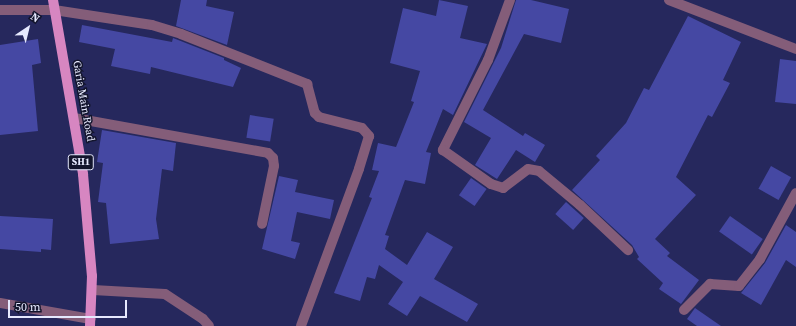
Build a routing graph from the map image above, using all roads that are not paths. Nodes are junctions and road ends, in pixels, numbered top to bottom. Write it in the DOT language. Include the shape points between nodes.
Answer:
graph roads {
  1 [pos="510,0"];
  2 [pos="669,0"];
  3 [pos="54,5"];
  4 [pos="0,10"];
  5 [pos="796,49"];
  6 [pos="74,118"];
  7 [pos="796,193"];
  8 [pos="262,224"];
  9 [pos="628,250"];
  10 [pos="92,290"];
  11 [pos="0,303"];
  12 [pos="684,310"];
  13 [pos="90,323"];
  14 [pos="209,326"];
  15 [pos="301,326"];
  1 -- 9 [label="street" via="488,60 443,150 491,184 503,188 528,169 539,171"];
  2 -- 5 [label="street"];
  3 -- 4 [label="street"];
  3 -- 6 [label="main road, Garia Main Road / SH1"];
  3 -- 15 [label="street" via="152,25 292,78 310,88 315,113 319,117 362,128 369,136"];
  6 -- 8 [label="street" via="268,153 273,158 274,166"];
  6 -- 10 [label="main road, Garia Main Road / SH1" via="86,203"];
  7 -- 12 [label="street" via="760,258 739,286 710,284"];
  10 -- 13 [label="main road, Garia Main Road / SH1"];
  10 -- 14 [label="street" via="165,294 203,319"];
  11 -- 13 [label="street"];
}
